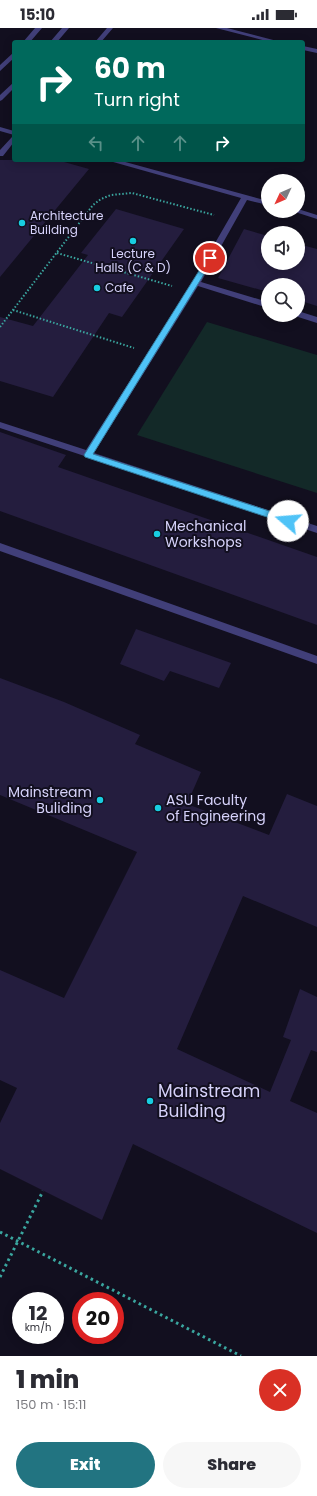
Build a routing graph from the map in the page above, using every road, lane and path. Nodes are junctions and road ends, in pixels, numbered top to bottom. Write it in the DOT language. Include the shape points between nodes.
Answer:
graph roads {
  1 [pos="39,28"];
  2 [pos="66,28"];
  3 [pos="110,28"];
  4 [pos="219,28"];
  5 [pos="28,40"];
  6 [pos="55,40"];
  7 [pos="100,40"];
  8 [pos="270,40"];
  9 [pos="305,48"];
  10 [pos="317,51"];
  11 [pos="12,56"];
  12 [pos="0,69"];
  13 [pos="12,86"];
  14 [pos="0,99"];
  15 [pos="0,129"];
  16 [pos="12,132"];
  17 [pos="12,140"];
  18 [pos="0,154"];
  19 [pos="117,162"];
  20 [pos="246,197"];
  21 [pos="261,201"];
  22 [pos="305,214"];
  23 [pos="317,217"];
  24 [pos="232,219"];
  25 [pos="57,253"];
  26 [pos="196,283"];
  27 [pos="191,291"];
  28 [pos="261,303"];
  29 [pos="13,310"];
  30 [pos="305,316"];
  31 [pos="317,320"];
  32 [pos="0,327"];
  33 [pos="151,354"];
  34 [pos="0,425"];
  35 [pos="88,455"];
  36 [pos="317,530"];
  37 [pos="0,547"];
  38 [pos="317,660"];
  39 [pos="43,1191"];
  40 [pos="0,1232"];
  41 [pos="18,1241"];
  42 [pos="0,1277"];
  43 [pos="240,1356"];
  1 -- 5 [label="street"];
  2 -- 6 [label="street"];
  3 -- 7 [label="street"];
  4 -- 8 [label="street"];
  9 -- 10 [label="street"];
  11 -- 12 [label="street"];
  13 -- 14 [label="street"];
  15 -- 16 [label="street"];
  17 -- 18 [label="street"];
  19 -- 20 [label="street"];
  20 -- 21 [label="street"];
  20 -- 24 [label="street"];
  22 -- 23 [label="street"];
  24 -- 25 [label="path" via="132,193 120,193 99,199"];
  24 -- 26 [label="street"];
  25 -- 27 [label="path"];
  25 -- 29 [label="path"];
  26 -- 27 [label="street"];
  26 -- 28 [label="street"];
  27 -- 33 [label="street"];
  29 -- 32 [label="path"];
  29 -- 33 [label="path"];
  30 -- 31 [label="street"];
  33 -- 35 [label="street"];
  34 -- 35 [label="street"];
  35 -- 36 [label="street"];
  37 -- 38 [label="street"];
  39 -- 41 [label="path"];
  40 -- 41 [label="path"];
  41 -- 42 [label="path"];
  41 -- 43 [label="path"];
}
